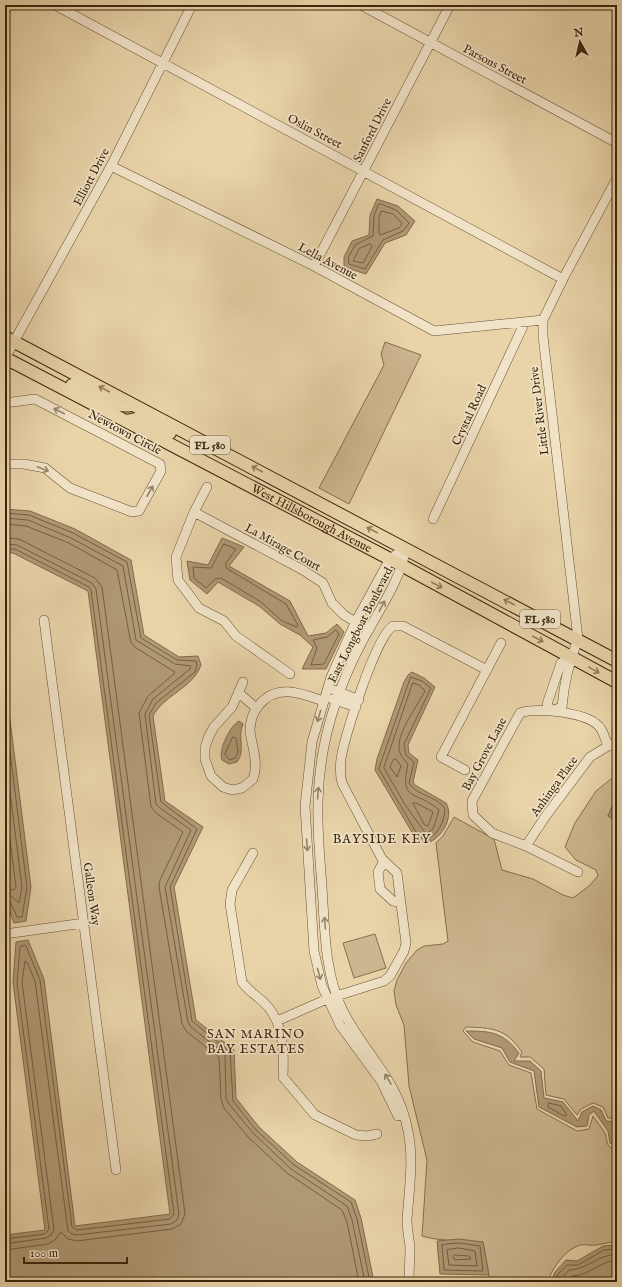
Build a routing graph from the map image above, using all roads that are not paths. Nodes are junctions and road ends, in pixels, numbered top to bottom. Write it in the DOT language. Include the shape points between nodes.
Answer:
graph roads {
  1 [pos="55,5"];
  2 [pos="192,5"];
  3 [pos="361,5"];
  4 [pos="450,5"];
  5 [pos="430,42"];
  6 [pos="162,62"];
  7 [pos="617,143"];
  8 [pos="111,166"];
  9 [pos="364,171"];
  10 [pos="617,178"];
  11 [pos="314,266"];
  12 [pos="563,279"];
  13 [pos="543,320"];
  14 [pos="525,322"];
  15 [pos="10,339"];
  16 [pos="5,358"];
  17 [pos="46,379"];
  18 [pos="5,403"];
  19 [pos="134,404"];
  20 [pos="126,421"];
  21 [pos="228,454"];
  22 [pos="5,464"];
  23 [pos="207,487"];
  24 [pos="194,512"];
  25 [pos="433,519"];
  26 [pos="406,548"];
  27 [pos="390,559"];
  28 [pos="403,566"];
  29 [pos="44,620"];
  30 [pos="355,623"];
  31 [pos="368,630"];
  32 [pos="578,639"];
  33 [pos="501,643"];
  34 [pos="570,657"];
  35 [pos="617,661"];
  36 [pos="487,670"];
  37 [pos="290,674"];
  38 [pos="243,682"];
  39 [pos="617,682"];
  40 [pos="328,687"];
  41 [pos="239,693"];
  42 [pos="551,694"];
  43 [pos="338,696"];
  44 [pos="563,697"];
  45 [pos="324,699"];
  46 [pos="358,704"];
  47 [pos="256,708"];
  48 [pos="552,711"];
  49 [pos="612,745"];
  50 [pos="466,770"];
  51 [pos="526,846"];
  52 [pos="253,853"];
  53 [pos="384,861"];
  54 [pos="578,872"];
  55 [pos="400,903"];
  56 [pos="84,923"];
  57 [pos="9,933"];
  58 [pos="336,996"];
  59 [pos="327,999"];
  60 [pos="277,1021"];
  61 [pos="377,1134"];
  62 [pos="410,1155"];
  63 [pos="116,1170"];
  64 [pos="409,1282"];
  1 -- 6 [label="street, Oslin Street"];
  2 -- 6 [label="street, Elliott Drive"];
  3 -- 5 [label="street, Parsons Street"];
  4 -- 5 [label="street, Sanford Drive"];
  5 -- 7 [label="street, Parsons Street"];
  5 -- 9 [label="street, Sanford Drive"];
  6 -- 8 [label="street, Elliott Drive"];
  6 -- 9 [label="street, Oslin Street"];
  8 -- 11 [label="street, Lella Avenue"];
  8 -- 15 [label="street, Elliott Drive"];
  9 -- 11 [label="street, Sanford Drive"];
  9 -- 12 [label="street, Oslin Street"];
  10 -- 12 [label="street, Little River Drive"];
  11 -- 14 [label="street, Lella Avenue" via="434,331"];
  12 -- 13 [label="street, Little River Drive"];
  13 -- 14 [label="street, Lella Avenue"];
  13 -- 32 [label="street, Little River Drive"];
  14 -- 25 [label="street, Crystal Road"];
  15 -- 16 [label="street, Elliott Drive"];
  19 -- 15 [label="main road, West Hillsborough Avenue / FL 580, one-way"];
  16 -- 17 [label="main road, West Hillsborough Avenue / FL 580"];
  17 -- 19 [label="main road" via="74,385 122,407"];
  17 -- 20 [label="main road, West Hillsborough Avenue / FL 580"];
  22 -- 18 [label="street, Newtown Circle, one-way" via="45,468 70,488 132,512 139,511 161,471 160,464 35,399"];
  19 -- 21 [label="main road, West Hillsborough Avenue / FL 580"];
  20 -- 21 [label="main road" via="140,418 211,454"];
  20 -- 27 [label="main road, West Hillsborough Avenue / FL 580"];
  26 -- 21 [label="main road, West Hillsborough Avenue / FL 580, one-way"];
  23 -- 24 [label="street"];
  24 -- 30 [label="street, La Mirage Court" via="323,583 332,604"];
  24 -- 37 [label="street" via="176,557 178,580 199,608 224,621 236,636"];
  26 -- 27 [label="street, East Longboat Boulevard"];
  26 -- 28 [label="street, East Longboat Boulevard"];
  32 -- 26 [label="main road, West Hillsborough Avenue / FL 580, one-way"];
  27 -- 28 [label="main road, West Hillsborough Avenue / FL 580"];
  27 -- 30 [label="street, East Longboat Boulevard"];
  31 -- 28 [label="street, East Longboat Boulevard, one-way"];
  28 -- 34 [label="main road, West Hillsborough Avenue / FL 580, one-way"];
  29 -- 56 [label="street, Galleon Way"];
  30 -- 31 [label="street, La Mirage Court"];
  30 -- 40 [label="street, East Longboat Boulevard"];
  31 -- 43 [label="street, East Longboat Boulevard"];
  32 -- 34 [label="street"];
  32 -- 35 [label="main road, West Hillsborough Avenue / FL 580"];
  33 -- 36 [label="street"];
  34 -- 39 [label="main road, West Hillsborough Avenue / FL 580, one-way"];
  34 -- 42 [label="street" via="562,663"];
  34 -- 44 [label="street" via="570,666 564,677"];
  36 -- 46 [label="street" via="403,626 393,626 386,633 375,654"];
  36 -- 50 [label="street" via="442,757"];
  38 -- 41 [label="street"];
  40 -- 43 [label="street"];
  40 -- 45 [label="street, East Longboat Boulevard"];
  41 -- 47 [label="street"];
  41 -- 47 [label="street" via="230,710 211,731 205,748 208,770 215,781 223,787 232,790 242,788 253,779 256,764 250,724"];
  42 -- 44 [label="street"];
  42 -- 48 [label="street" via="547,704"];
  43 -- 45 [label="street"];
  43 -- 46 [label="street"];
  58 -- 43 [label="street, East Longboat Boulevard, one-way" via="327,953 318,788 323,751"];
  44 -- 48 [label="street" via="562,707"];
  45 -- 47 [label="street" via="283,691 270,695"];
  45 -- 59 [label="street, East Longboat Boulevard, one-way" via="309,758 305,824 314,951"];
  46 -- 53 [label="street" via="343,750 340,778"];
  48 -- 49 [label="street, Anhinga Place" via="582,716 596,723"];
  48 -- 51 [label="street, Bay Grove Lane" via="520,712 472,801 473,815 492,833"];
  49 -- 51 [label="street, Anhinga Place" via="590,757"];
  51 -- 54 [label="street, Bay Grove Lane"];
  52 -- 60 [label="street" via="232,890 230,904 242,982 268,1007"];
  53 -- 55 [label="street" via="397,873"];
  53 -- 55 [label="street" via="378,872 380,889 393,901"];
  55 -- 58 [label="street" via="406,943 392,973 384,981"];
  56 -- 57 [label="street"];
  56 -- 63 [label="street, Galleon Way"];
  58 -- 59 [label="street"];
  62 -- 58 [label="street, East Longboat Boulevard, one-way" via="409,1132 395,1091 348,1020"];
  59 -- 60 [label="street"];
  59 -- 62 [label="street, East Longboat Boulevard" via="344,1033 376,1073 391,1099"];
  60 -- 61 [label="street" via="284,1056 283,1077 316,1115 356,1135"];
  62 -- 64 [label="street, East Longboat Boulevard" via="407,1223 410,1246"];
}
